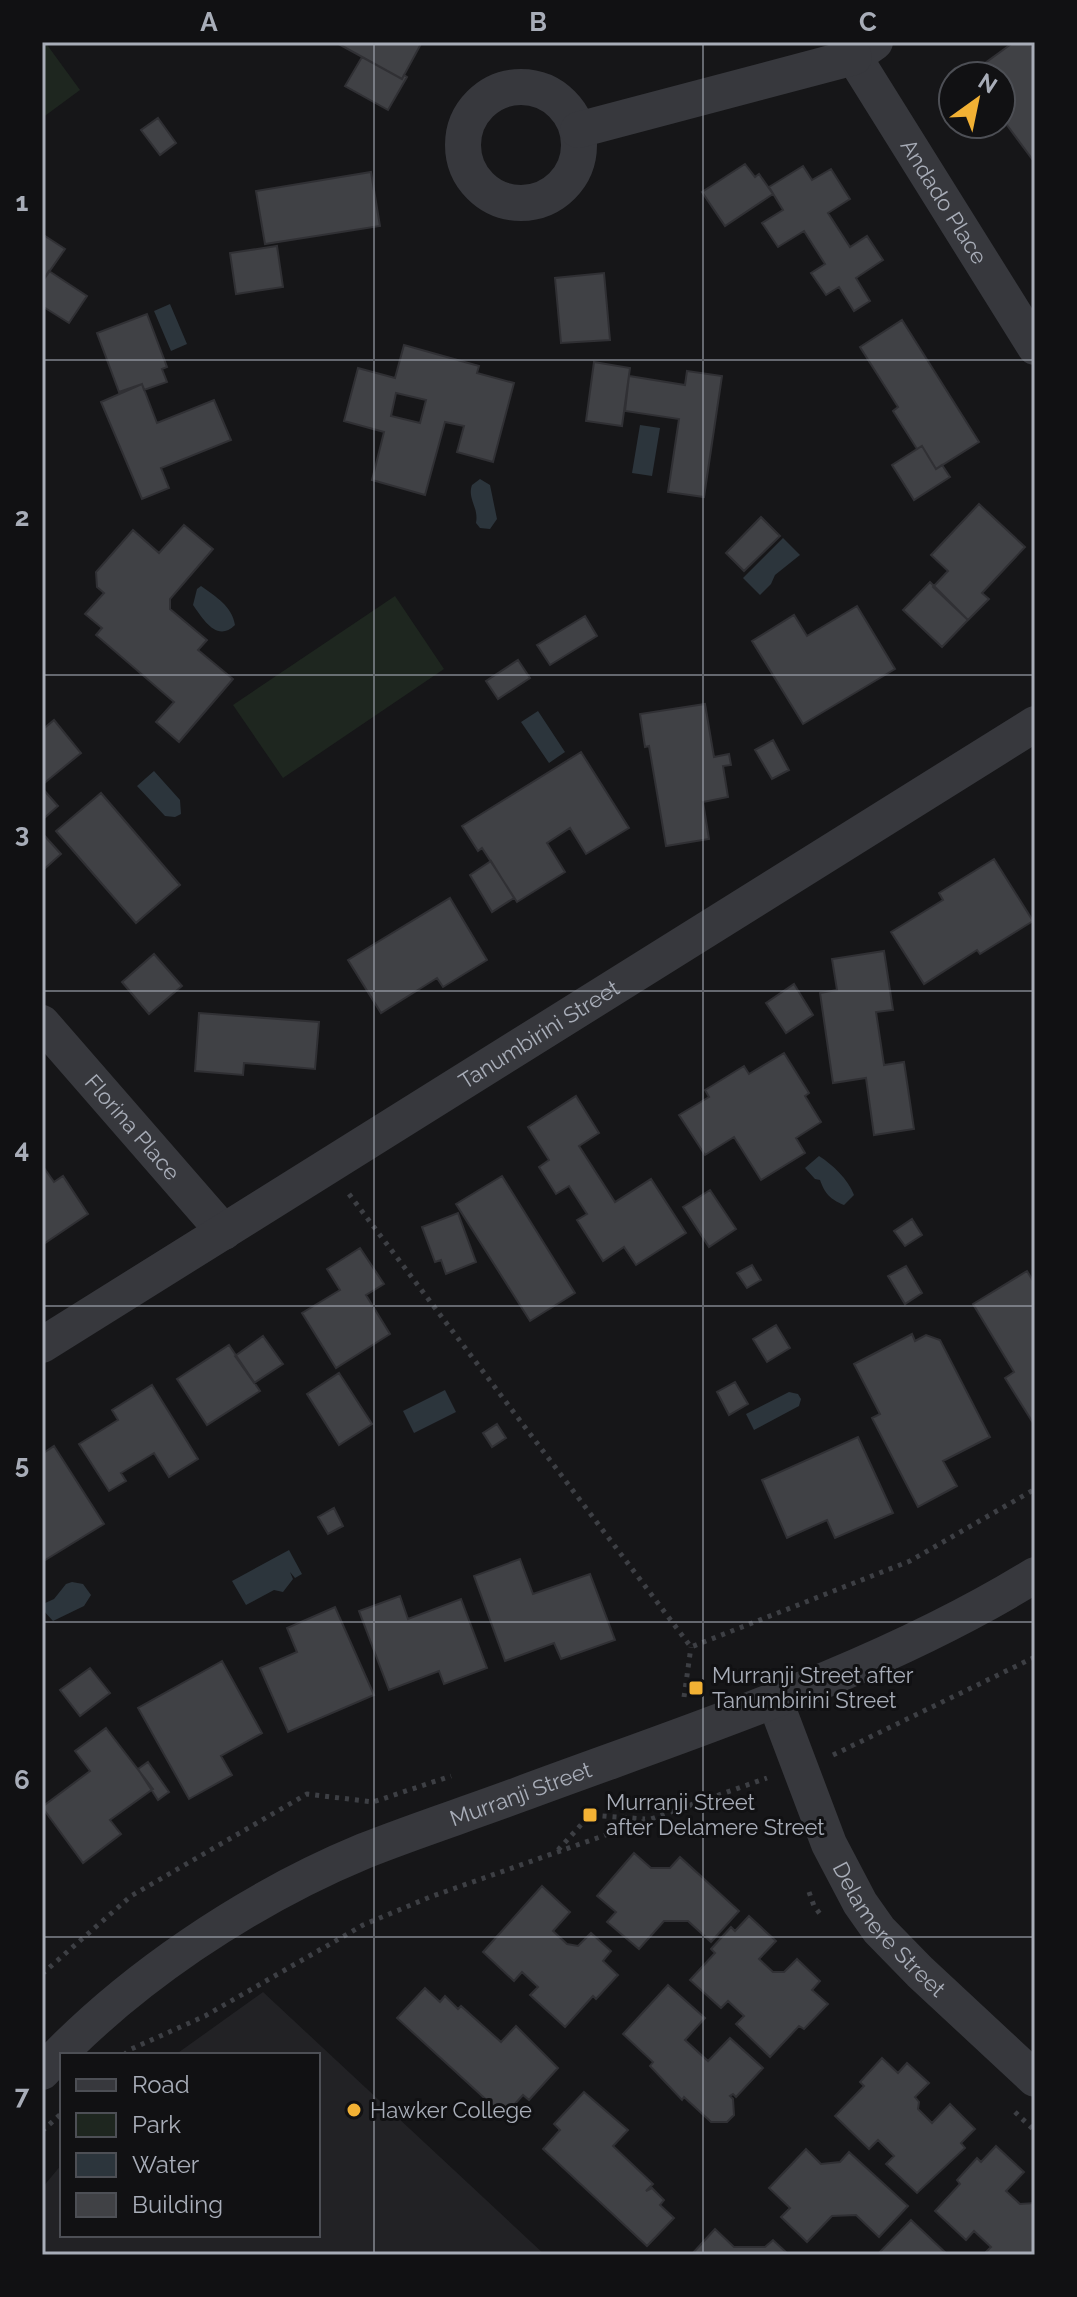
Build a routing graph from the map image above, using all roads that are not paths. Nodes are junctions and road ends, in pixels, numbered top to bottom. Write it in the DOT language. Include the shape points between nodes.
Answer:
graph roads {
  1 [pos="864,49"];
  2 [pos="578,130"];
  3 [pos="1035,347"];
  4 [pos="1035,724"];
  5 [pos="42,1023"];
  6 [pos="224,1232"];
  7 [pos="42,1345"];
  8 [pos="1035,1575"];
  9 [pos="775,1701"];
  10 [pos="62,2053"];
  11 [pos="60,2055"];
  12 [pos="42,2072"];
  13 [pos="1035,2079"];
  1 -- 2 [label="street, Andado Place"];
  1 -- 3 [label="street, Andado Place"];
  4 -- 6 [label="street, Tanumbirini Street"];
  5 -- 6 [label="street, Florina Place"];
  6 -- 7 [label="street, Tanumbirini Street"];
  8 -- 9 [label="street, Murranji Street" via="938,1629"];
  9 -- 10 [label="street, Murranji Street" via="363,1852 257,1904 109,2008"];
  9 -- 13 [label="street, Delamere Street" via="829,1844 860,1903 879,1930"];
  11 -- 12 [label="street, Murranji Street"];
}
